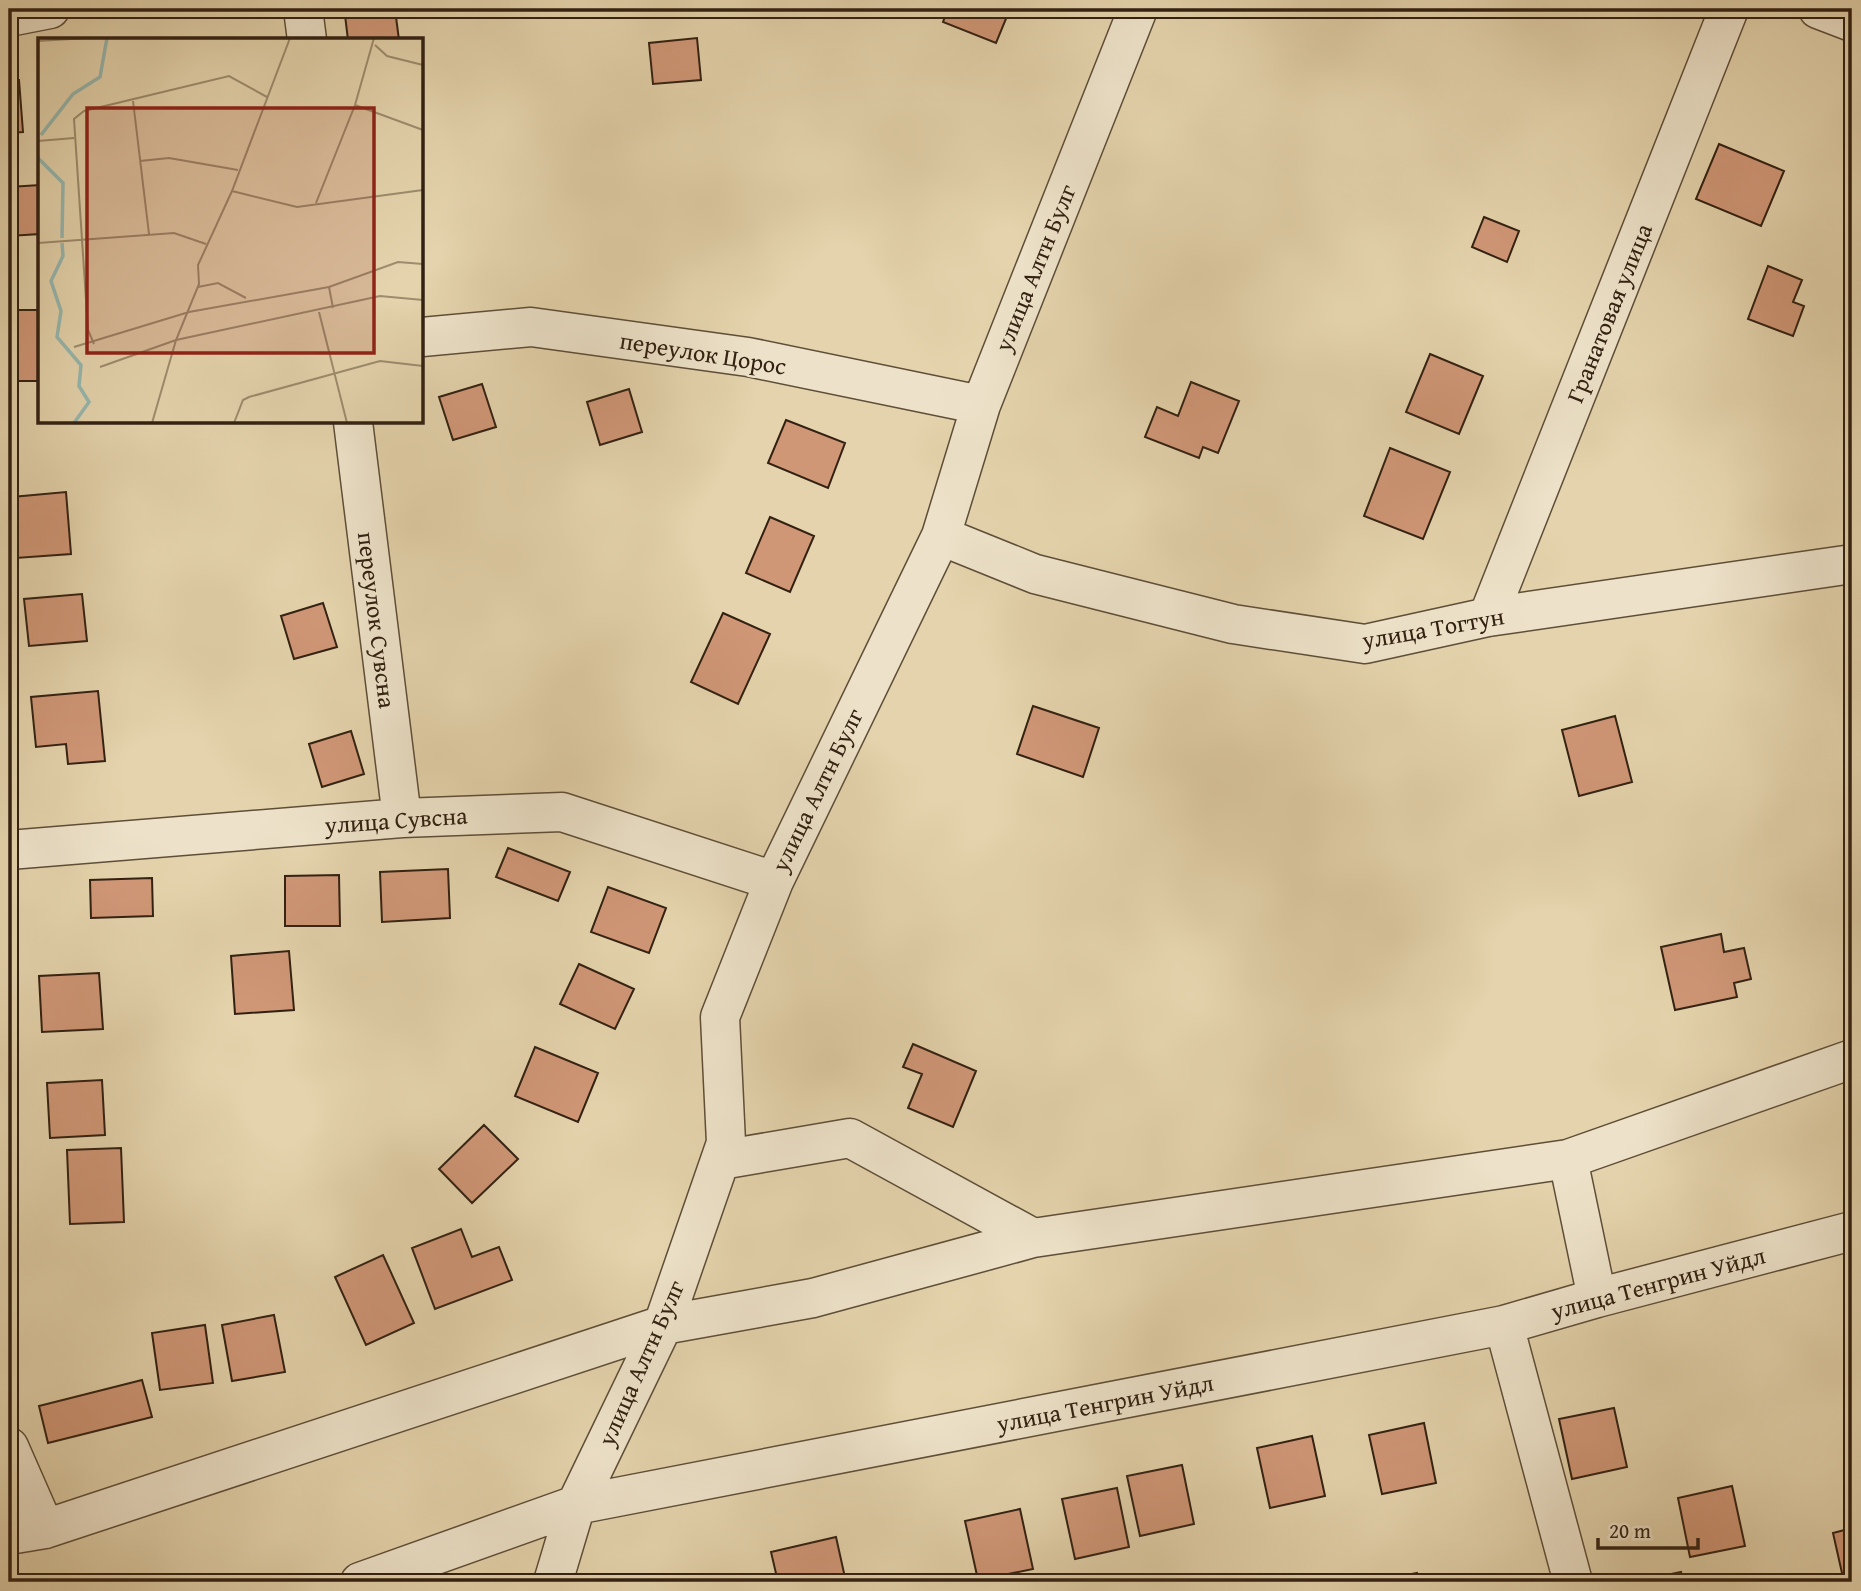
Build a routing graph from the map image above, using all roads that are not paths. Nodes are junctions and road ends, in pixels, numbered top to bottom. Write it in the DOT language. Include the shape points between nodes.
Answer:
graph roads {
  1 [pos="50,9"];
  2 [pos="303,9"];
  3 [pos="1138,9"];
  4 [pos="1730,9"];
  5 [pos="1818,9"];
  6 [pos="9,17"];
  7 [pos="1852,22"];
  8 [pos="307,38"];
  9 [pos="424,337"];
  10 [pos="981,405"];
  11 [pos="353,424"];
  12 [pos="941,536"];
  13 [pos="1852,564"];
  14 [pos="1488,617"];
  15 [pos="402,818"];
  16 [pos="9,850"];
  17 [pos="774,881"];
  18 [pos="1852,1059"];
  19 [pos="1568,1159"];
  20 [pos="721,1160"];
  21 [pos="1852,1231"];
  22 [pos="1033,1238"];
  23 [pos="1597,1298"];
  24 [pos="663,1325"];
  25 [pos="1504,1325"];
  26 [pos="9,1447"];
  27 [pos="576,1505"];
  28 [pos="27,1532"];
  29 [pos="360,1582"];
  30 [pos="553,1582"];
  31 [pos="1573,1582"];
  1 -- 6 [label="street"];
  2 -- 8 [label="street"];
  3 -- 10 [label="street, улица Алтн Булг"];
  4 -- 14 [label="street, Гранатовая улица"];
  5 -- 7 [label="street"];
  9 -- 10 [label="street, переулок Цорос" via="531,327 748,357"];
  10 -- 12 [label="street, улица Алтн Булг"];
  11 -- 15 [label="street, переулок Сувсна"];
  12 -- 14 [label="street, улица Тогтун" via="1035,574 1246,626 1365,644"];
  12 -- 17 [label="street, улица Алтн Булг"];
  13 -- 14 [label="street, улица Тогтун"];
  15 -- 16 [label="street, улица Сувсна"];
  15 -- 17 [label="street, улица Сувсна" via="562,812"];
  17 -- 20 [label="street, улица Алтн Булг" via="720,1017 726,1143"];
  18 -- 19 [label="street"];
  19 -- 22 [label="street"];
  19 -- 23 [label="street"];
  20 -- 22 [label="street" via="850,1138"];
  20 -- 24 [label="street, улица Алтн Булг"];
  21 -- 23 [label="street, улица Тенгрин Уйдл"];
  22 -- 24 [label="street" via="813,1298"];
  23 -- 25 [label="street, улица Тенгрин Уйдл"];
  24 -- 27 [label="street, улица Алтн Булг"];
  24 -- 28 [label="street"];
  25 -- 27 [label="street, улица Тенгрин Уйдл"];
  25 -- 31 [label="street"];
  26 -- 28 [label="street"];
  27 -- 29 [label="street, улица Тенгрин Уйдл"];
  27 -- 30 [label="street, улица Алтн Булг"];
}
